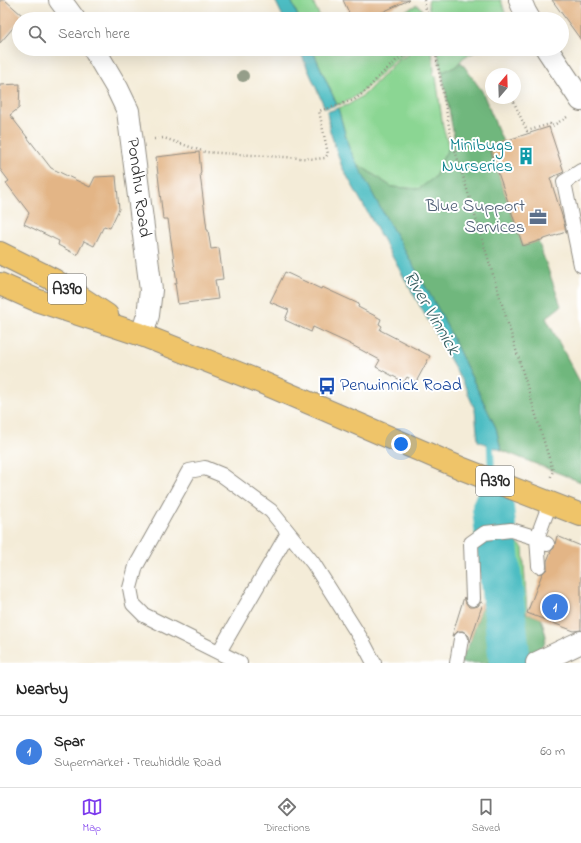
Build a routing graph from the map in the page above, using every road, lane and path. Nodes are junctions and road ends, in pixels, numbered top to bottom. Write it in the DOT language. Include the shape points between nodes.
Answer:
graph roads {
  1 [pos="60,0"];
  2 [pos="424,0"];
  3 [pos="520,0"];
  4 [pos="69,12"];
  5 [pos="427,12"];
  6 [pos="525,12"];
  7 [pos="98,56"];
  8 [pos="404,56"];
  9 [pos="436,56"];
  10 [pos="552,56"];
  11 [pos="581,100"];
  12 [pos="515,104"];
  13 [pos="551,127"];
  14 [pos="132,144"];
  15 [pos="581,171"];
  16 [pos="0,253"];
  17 [pos="581,265"];
  18 [pos="0,284"];
  19 [pos="137,333"];
  20 [pos="539,499"];
  21 [pos="581,515"];
  22 [pos="288,532"];
  23 [pos="542,541"];
  24 [pos="539,566"];
  25 [pos="473,600"];
  26 [pos="461,639"];
  27 [pos="581,642"];
  28 [pos="219,652"];
  29 [pos="240,663"];
  30 [pos="374,663"];
  31 [pos="457,663"];
  32 [pos="537,663"];
  1 -- 4 [label="street"];
  2 -- 5 [label="path"];
  3 -- 6 [label="street"];
  7 -- 14 [label="street, Pondhu Road" via="128,111"];
  8 -- 14 [label="path" via="354,100 319,111 328,154 325,158 205,152 164,138 147,139"];
  9 -- 20 [label="path" via="450,137 553,471"];
  10 -- 11 [label="street"];
  12 -- 13 [label="path" via="527,131 550,124"];
  14 -- 19 [label="street, Pondhu Road" via="151,290 148,315"];
  15 -- 17 [label="lane" via="564,182"];
  16 -- 19 [label="highway, A390" via="54,280"];
  18 -- 19 [label="highway, A390" via="36,300"];
  19 -- 20 [label="highway, A390"];
  20 -- 21 [label="highway, A390"];
  20 -- 23 [label="lane"];
  22 -- 28 [label="lane"];
  22 -- 28 [label="lane" via="271,510 222,475 205,468 189,471 136,566 130,588 133,604 144,615"];
  22 -- 30 [label="lane" via="313,563"];
  23 -- 24 [label="lane"];
  23 -- 25 [label="lane" via="511,530 485,533 472,543"];
  26 -- 31 [label="lane"];
  27 -- 32 [label="street"];
  28 -- 29 [label="lane"];
}
